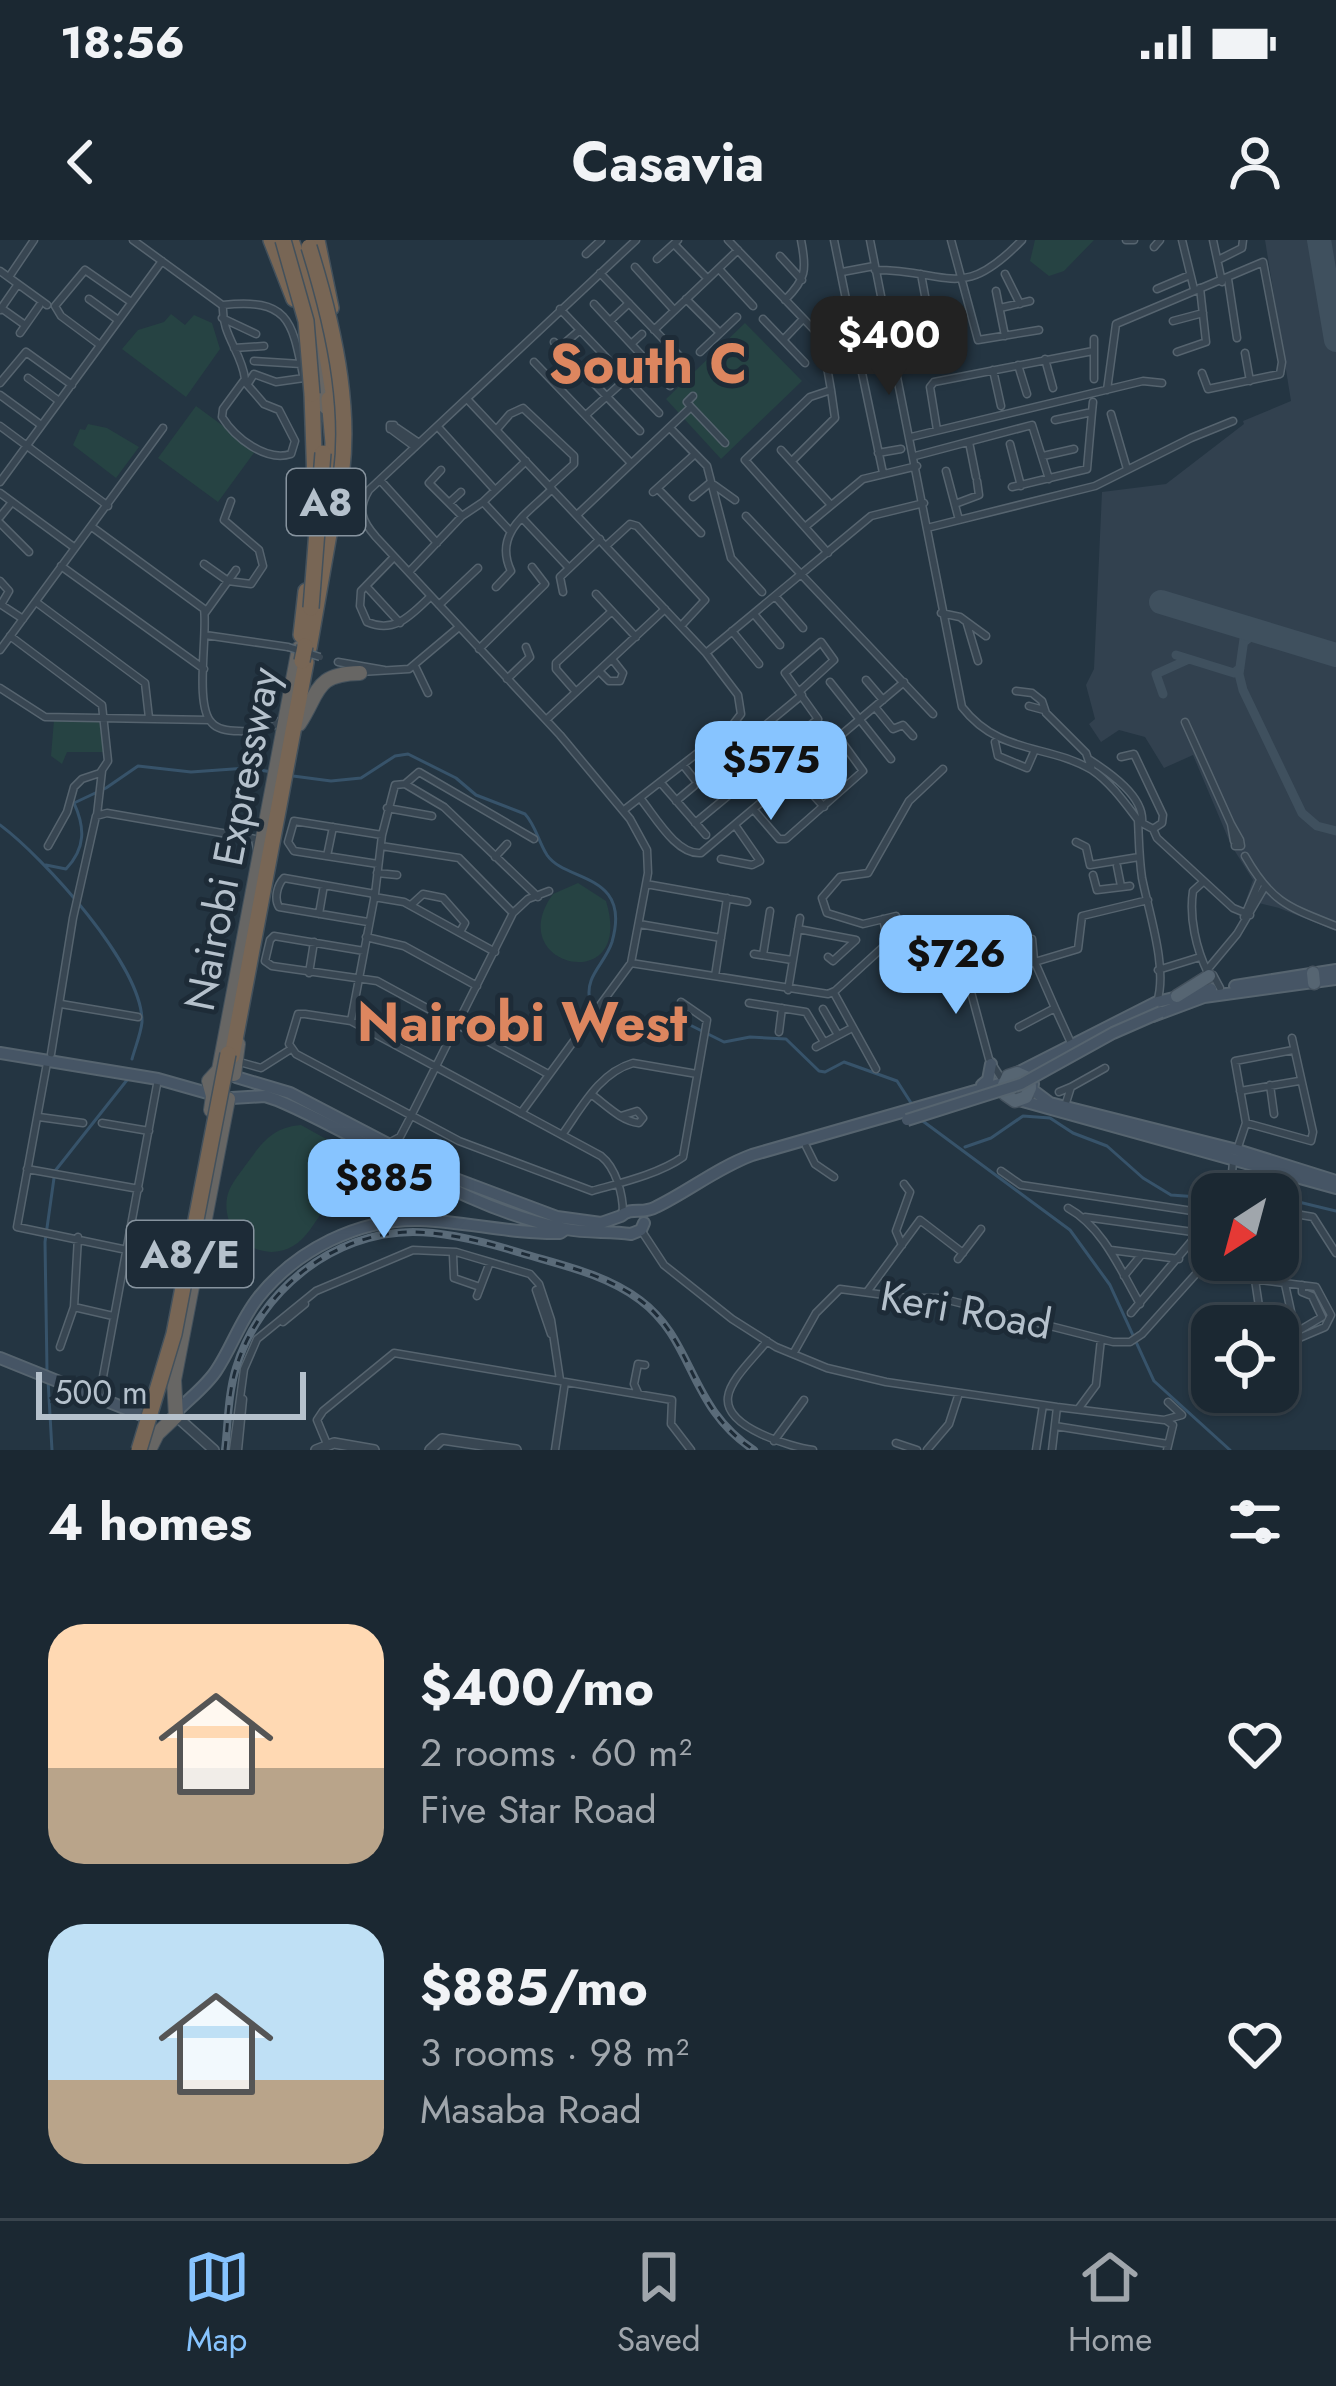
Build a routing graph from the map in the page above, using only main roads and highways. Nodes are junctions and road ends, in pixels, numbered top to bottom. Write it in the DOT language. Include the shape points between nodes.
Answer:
graph roads {
  1 [pos="293,241"];
  2 [pos="335,371"];
  3 [pos="311,608"];
  4 [pos="295,641"];
  5 [pos="363,670"];
  6 [pos="298,724"];
  7 [pos="281,769"];
  8 [pos="1336,970"];
  9 [pos="1212,978"];
  10 [pos="1314,978"];
  11 [pos="1336,980"];
  12 [pos="1175,997"];
  13 [pos="1158,1006"];
  14 [pos="0,1049"];
  15 [pos="49,1057"];
  16 [pos="990,1061"];
  17 [pos="1008,1078"];
  18 [pos="224,1083"];
  19 [pos="1030,1088"];
  20 [pos="963,1095"];
  21 [pos="1014,1099"];
  22 [pos="915,1115"];
  23 [pos="330,1120"];
  24 [pos="1162,1136"];
  25 [pos="1336,1184"];
  26 [pos="628,1212"];
  27 [pos="566,1229"];
  28 [pos="637,1229"];
  29 [pos="0,1356"];
  30 [pos="147,1410"];
  31 [pos="173,1416"];
  32 [pos="138,1450"];
  33 [pos="149,1450"];
  1 -- 2 [label="highway" via="328,283"];
  1 -- 3 [label="highway, bridge" via="323,453"];
  1 -- 3 [label="highway, Nairobi Expressway / A8/E, bridge" via="331,410 330,498"];
  1 -- 4 [label="highway, bridge" via="315,490"];
  1 -- 4 [label="highway, A8" via="327,412 324,520"];
  1 -- 33 [label="highway, Nairobi Expressway / A8/E, bridge" via="326,308 337,370 342,437 334,510 193,1265"];
  2 -- 6 [label="highway, A8" via="342,492"];
  3 -- 32 [label="highway, Nairobi Expressway / A8/E, bridge" via="190,1254"];
  4 -- 7 [label="highway, A8"];
  5 -- 6 [label="highway" via="324,681"];
  6 -- 7 [label="highway, A8"];
  7 -- 18 [label="highway, A8"];
  7 -- 18 [label="highway, A8"];
  8 -- 10 [label="main road"];
  9 -- 10 [label="main road"];
  9 -- 12 [label="main road"];
  10 -- 11 [label="main road"];
  10 -- 13 [label="main road"];
  12 -- 13 [label="main road"];
  13 -- 17 [label="main road"];
  13 -- 19 [label="main road"];
  13 -- 22 [label="main road, bridge" via="1021,1084"];
  14 -- 15 [label="main road"];
  15 -- 18 [label="main road"];
  15 -- 18 [label="main road" via="194,1086"];
  16 -- 20 [label="main road" via="986,1084"];
  17 -- 19 [label="main road" via="1026,1077"];
  17 -- 20 [label="main road"];
  17 -- 21 [label="main road"];
  18 -- 23 [label="main road"];
  18 -- 23 [label="main road" via="281,1089"];
  18 -- 30 [label="highway, A8"];
  18 -- 31 [label="highway, A8"];
  19 -- 21 [label="main road"];
  19 -- 24 [label="main road" via="1039,1098"];
  20 -- 22 [label="main road"];
  21 -- 22 [label="main road"];
  21 -- 24 [label="main road"];
  22 -- 26 [label="main road" via="738,1160 653,1209"];
  22 -- 28 [label="main road" via="738,1167"];
  23 -- 26 [label="main road" via="556,1216 601,1223"];
  23 -- 27 [label="main road" via="444,1186"];
  24 -- 25 [label="main road"];
  26 -- 28 [label="main road"];
  26 -- 28 [label="main road" via="621,1228"];
  27 -- 28 [label="main road"];
  27 -- 31 [label="main road" via="408,1220 330,1240 265,1289 213,1376"];
  29 -- 30 [label="main road"];
  29 -- 30 [label="main road"];
  30 -- 31 [label="highway"];
  30 -- 31 [label="highway" via="166,1396"];
  30 -- 32 [label="highway, A8"];
  31 -- 33 [label="highway, A8"];
}
